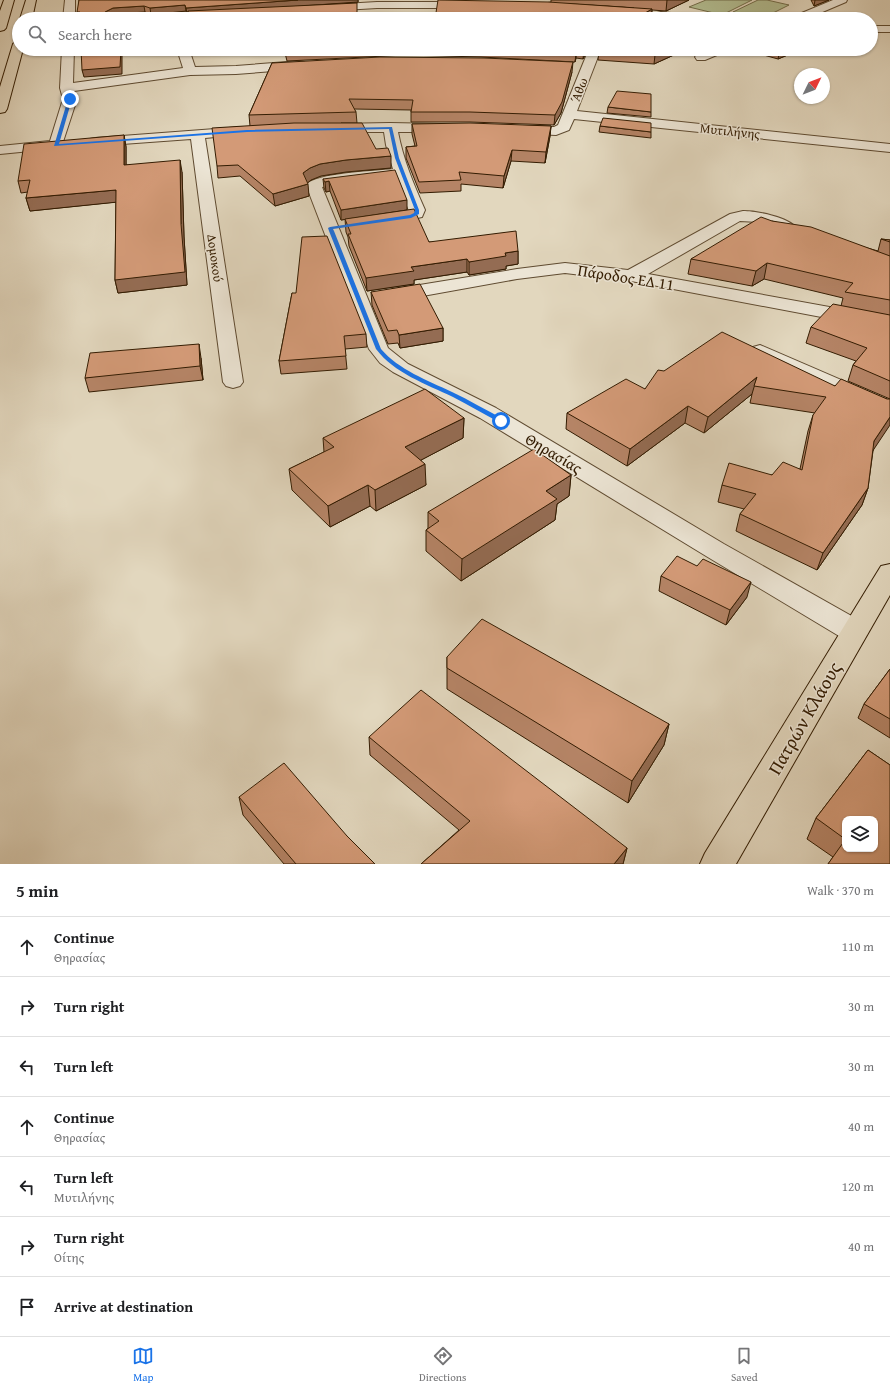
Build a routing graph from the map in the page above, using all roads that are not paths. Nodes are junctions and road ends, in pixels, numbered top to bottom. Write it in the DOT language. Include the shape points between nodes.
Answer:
graph roads {
  1 [pos="31,0"];
  2 [pos="70,0"];
  3 [pos="842,0"];
  4 [pos="377,2"];
  5 [pos="474,4"];
  6 [pos="5,5"];
  7 [pos="204,6"];
  8 [pos="319,9"];
  9 [pos="28,12"];
  10 [pos="69,12"];
  11 [pos="206,12"];
  12 [pos="378,12"];
  13 [pos="813,12"];
  14 [pos="0,28"];
  15 [pos="878,29"];
  16 [pos="890,29"];
  17 [pos="15,56"];
  18 [pos="68,56"];
  19 [pos="185,56"];
  20 [pos="592,56"];
  21 [pos="308,65"];
  22 [pos="574,67"];
  23 [pos="588,68"];
  24 [pos="190,71"];
  25 [pos="66,88"];
  26 [pos="0,109"];
  27 [pos="570,114"];
  28 [pos="319,128"];
  29 [pos="390,128"];
  30 [pos="456,128"];
  31 [pos="508,129"];
  32 [pos="254,131"];
  33 [pos="197,134"];
  34 [pos="56,145"];
  35 [pos="890,148"];
  36 [pos="0,150"];
  37 [pos="402,173"];
  38 [pos="374,222"];
  39 [pos="800,232"];
  40 [pos="631,276"];
  41 [pos="360,300"];
  42 [pos="890,324"];
  43 [pos="746,345"];
  44 [pos="233,382"];
  45 [pos="890,409"];
  46 [pos="890,573"];
  47 [pos="854,631"];
  48 [pos="717,864"];
  1 -- 9 [label="main road"];
  2 -- 10 [label="street"];
  3 -- 13 [label="street"];
  4 -- 5 [label="street"];
  4 -- 8 [label="street"];
  4 -- 12 [label="street"];
  6 -- 14 [label="main road"];
  7 -- 11 [label="street"];
  15 -- 16 [label="street"];
  17 -- 26 [label="main road"];
  18 -- 25 [label="street"];
  19 -- 24 [label="street"];
  20 -- 23 [label="street, Άθω"];
  21 -- 24 [label="street"];
  22 -- 23 [label="street"];
  23 -- 27 [label="street, Άθω"];
  24 -- 25 [label="street"];
  25 -- 34 [label="street" via="70,99"];
  27 -- 31 [label="street, Άθω" via="560,130"];
  27 -- 35 [label="street, Μυτιλήνης"];
  28 -- 29 [label="street"];
  29 -- 30 [label="street"];
  29 -- 37 [label="street"];
  32 -- 33 [label="street"];
  33 -- 34 [label="street"];
  33 -- 44 [label="street, Δομοκού"];
  34 -- 36 [label="street"];
  37 -- 38 [label="street" via="417,210 416,214"];
  37 -- 41 [label="street, Θηρασίας" via="314,185 338,227"];
  39 -- 40 [label="street" via="765,219 742,216 734,218"];
  40 -- 41 [label="street, Πάροδος ΕΔ 11" via="579,269 554,269"];
  40 -- 42 [label="street, Πάροδος ΕΔ 11"];
  41 -- 47 [label="street, Θηρασίας" via="378,349 393,364 488,413"];
  43 -- 45 [label="street"];
  46 -- 47 [label="main road, Πατρών Κλάους"];
  47 -- 48 [label="main road, Πατρών Κλάους"];
}
